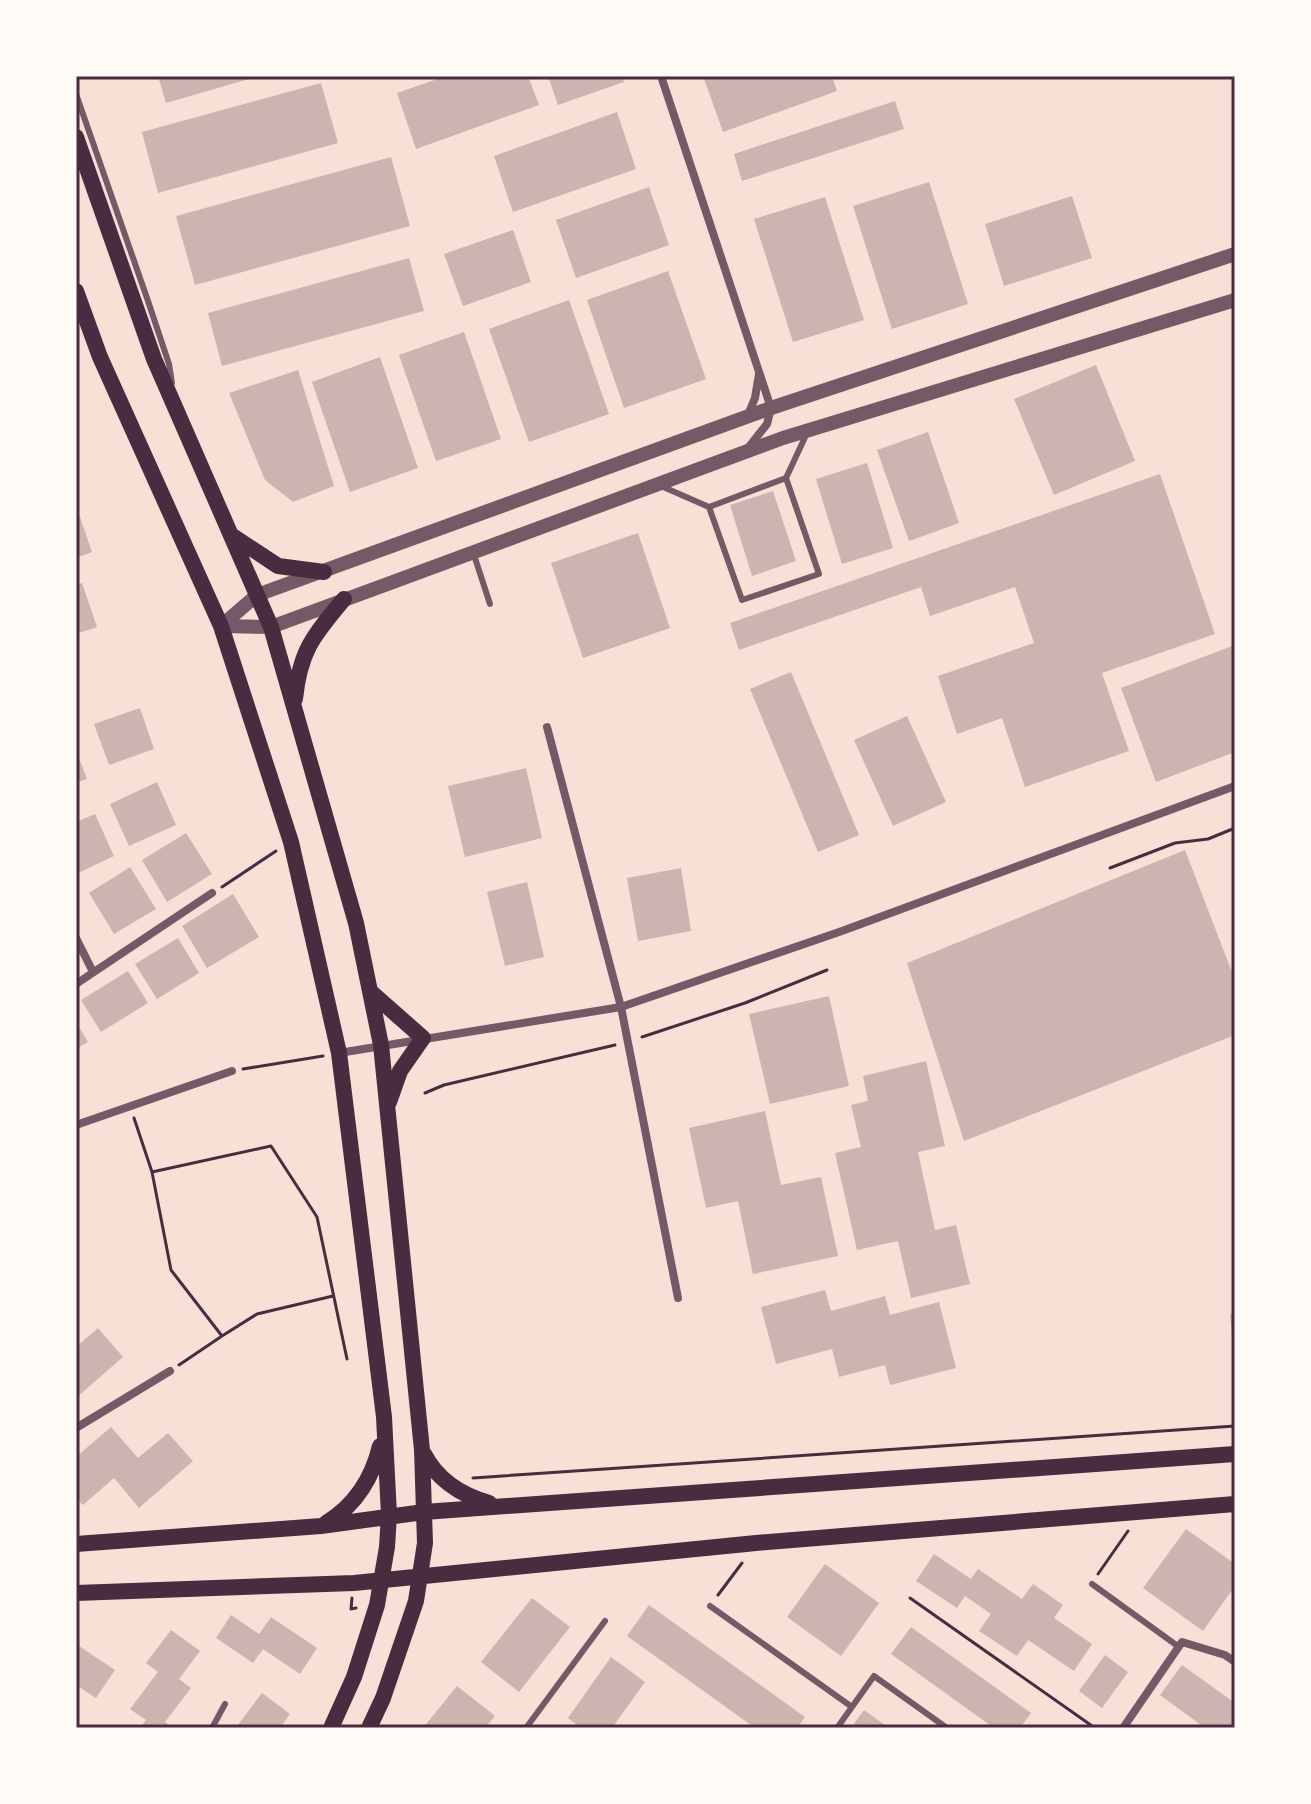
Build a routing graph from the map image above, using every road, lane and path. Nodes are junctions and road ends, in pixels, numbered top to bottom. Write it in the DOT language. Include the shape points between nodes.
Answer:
graph roads {
  1 [pos="661,76"];
  2 [pos="76,94"];
  3 [pos="76,137"];
  4 [pos="1235,254"];
  5 [pos="76,291"];
  6 [pos="1235,300"];
  7 [pos="759,369"];
  8 [pos="176,406"];
  9 [pos="771,408"];
  10 [pos="748,416"];
  11 [pos="808,431"];
  12 [pos="745,452"];
  13 [pos="786,478"];
  14 [pos="657,484"];
  15 [pos="709,507"];
  16 [pos="231,535"];
  17 [pos="473,552"];
  18 [pos="324,572"];
  19 [pos="257,595"];
  20 [pos="344,599"];
  21 [pos="490,604"];
  22 [pos="221,626"];
  23 [pos="271,627"];
  24 [pos="294,704"];
  25 [pos="547,727"];
  26 [pos="1235,786"];
  27 [pos="1235,828"];
  28 [pos="291,842"];
  29 [pos="1110,868"];
  30 [pos="212,893"];
  31 [pos="76,938"];
  32 [pos="827,970"];
  33 [pos="93,972"];
  34 [pos="76,984"];
  35 [pos="372,993"];
  36 [pos="621,1007"];
  37 [pos="423,1038"];
  38 [pos="628,1042"];
  39 [pos="381,1045"];
  40 [pos="339,1053"];
  41 [pos="232,1071"];
  42 [pos="425,1093"];
  43 [pos="130,1106"];
  44 [pos="387,1107"];
  45 [pos="76,1125"];
  46 [pos="152,1172"];
  47 [pos="333,1296"];
  48 [pos="678,1298"];
  49 [pos="222,1336"];
  50 [pos="347,1359"];
  51 [pos="170,1371"];
  52 [pos="384,1417"];
  53 [pos="1235,1426"];
  54 [pos="76,1428"];
  55 [pos="422,1450"];
  56 [pos="1235,1454"];
  57 [pos="453,1487"];
  58 [pos="1235,1504"];
  59 [pos="503,1506"];
  60 [pos="424,1512"];
  61 [pos="1142,1512"];
  62 [pos="389,1515"];
  63 [pos="321,1526"];
  64 [pos="756,1543"];
  65 [pos="76,1544"];
  66 [pos="421,1575"];
  67 [pos="383,1580"];
  68 [pos="1092,1584"];
  69 [pos="76,1593"];
  70 [pos="910,1598"];
  71 [pos="710,1606"];
  72 [pos="605,1621"];
  73 [pos="1179,1647"];
  74 [pos="1235,1662"];
  75 [pos="225,1704"];
  76 [pos="852,1707"];
  77 [pos="212,1728"];
  78 [pos="331,1728"];
  79 [pos="369,1728"];
  80 [pos="526,1728"];
  81 [pos="837,1728"];
  82 [pos="947,1728"];
  83 [pos="1095,1728"];
  84 [pos="1123,1728"];
  1 -- 7 [label="street"];
  2 -- 8 [label="lane" via="169,364"];
  3 -- 8 [label="main road" via="154,359"];
  4 -- 9 [label="street"];
  5 -- 22 [label="main road" via="100,357"];
  6 -- 11 [label="street"];
  7 -- 9 [label="street"];
  7 -- 10 [label="street"];
  8 -- 16 [label="main road"];
  9 -- 10 [label="street"];
  9 -- 12 [label="street" via="767,424"];
  10 -- 18 [label="street"];
  11 -- 12 [label="street"];
  11 -- 13 [label="lane"];
  12 -- 14 [label="street"];
  13 -- 15 [label="lane"];
  13 -- 15 [label="lane" via="819,574 742,600"];
  14 -- 15 [label="lane"];
  14 -- 17 [label="street"];
  16 -- 18 [label="main road" via="278,566"];
  16 -- 19 [label="main road"];
  17 -- 20 [label="street"];
  17 -- 21 [label="lane"];
  18 -- 19 [label="street"];
  19 -- 22 [label="street"];
  19 -- 23 [label="main road"];
  20 -- 23 [label="street"];
  20 -- 24 [label="main road" via="301,660"];
  22 -- 23 [label="street"];
  22 -- 28 [label="main road"];
  23 -- 24 [label="main road"];
  24 -- 35 [label="main road"];
  25 -- 36 [label="street"];
  26 -- 36 [label="street"];
  27 -- 29 [label="path" via="1208,839 1175,843"];
  28 -- 30 [label="path"];
  28 -- 40 [label="main road"];
  30 -- 33 [label="street"];
  31 -- 33 [label="street"];
  32 -- 38 [label="path"];
  33 -- 34 [label="street"];
  35 -- 37 [label="main road"];
  35 -- 39 [label="main road"];
  36 -- 37 [label="street"];
  36 -- 38 [label="street"];
  37 -- 39 [label="street"];
  37 -- 44 [label="main road" via="400,1071"];
  38 -- 42 [label="path"];
  38 -- 48 [label="street"];
  39 -- 40 [label="street"];
  39 -- 44 [label="main road"];
  40 -- 41 [label="path"];
  40 -- 52 [label="main road"];
  41 -- 43 [label="street"];
  43 -- 45 [label="street"];
  43 -- 46 [label="path"];
  44 -- 55 [label="main road"];
  46 -- 47 [label="path" via="271,1146 317,1217"];
  46 -- 49 [label="path" via="171,1270"];
  47 -- 49 [label="path" via="257,1314"];
  47 -- 50 [label="path"];
  49 -- 51 [label="path"];
  51 -- 54 [label="street"];
  52 -- 62 [label="main road"];
  52 -- 63 [label="main road" via="368,1482 350,1505"];
  53 -- 57 [label="path" via="473,1478"];
  55 -- 57 [label="main road"];
  55 -- 60 [label="main road"];
  56 -- 59 [label="main road"];
  57 -- 59 [label="main road" via="467,1497"];
  58 -- 61 [label="main road"];
  59 -- 60 [label="main road"];
  60 -- 62 [label="main road"];
  60 -- 66 [label="main road"];
  61 -- 64 [label="main road"];
  61 -- 68 [label="path"];
  62 -- 63 [label="main road"];
  62 -- 67 [label="main road"];
  63 -- 65 [label="main road"];
  64 -- 66 [label="main road"];
  64 -- 71 [label="path"];
  66 -- 67 [label="main road"];
  66 -- 79 [label="main road" via="401,1651"];
  67 -- 69 [label="main road"];
  67 -- 78 [label="main road" via="368,1639"];
  68 -- 73 [label="lane"];
  70 -- 83 [label="path"];
  71 -- 76 [label="lane"];
  72 -- 80 [label="lane"];
  73 -- 74 [label="street" via="1182,1642"];
  73 -- 84 [label="street"];
  75 -- 77 [label="lane"];
  76 -- 81 [label="lane"];
  76 -- 82 [label="lane" via="874,1676"];
}
